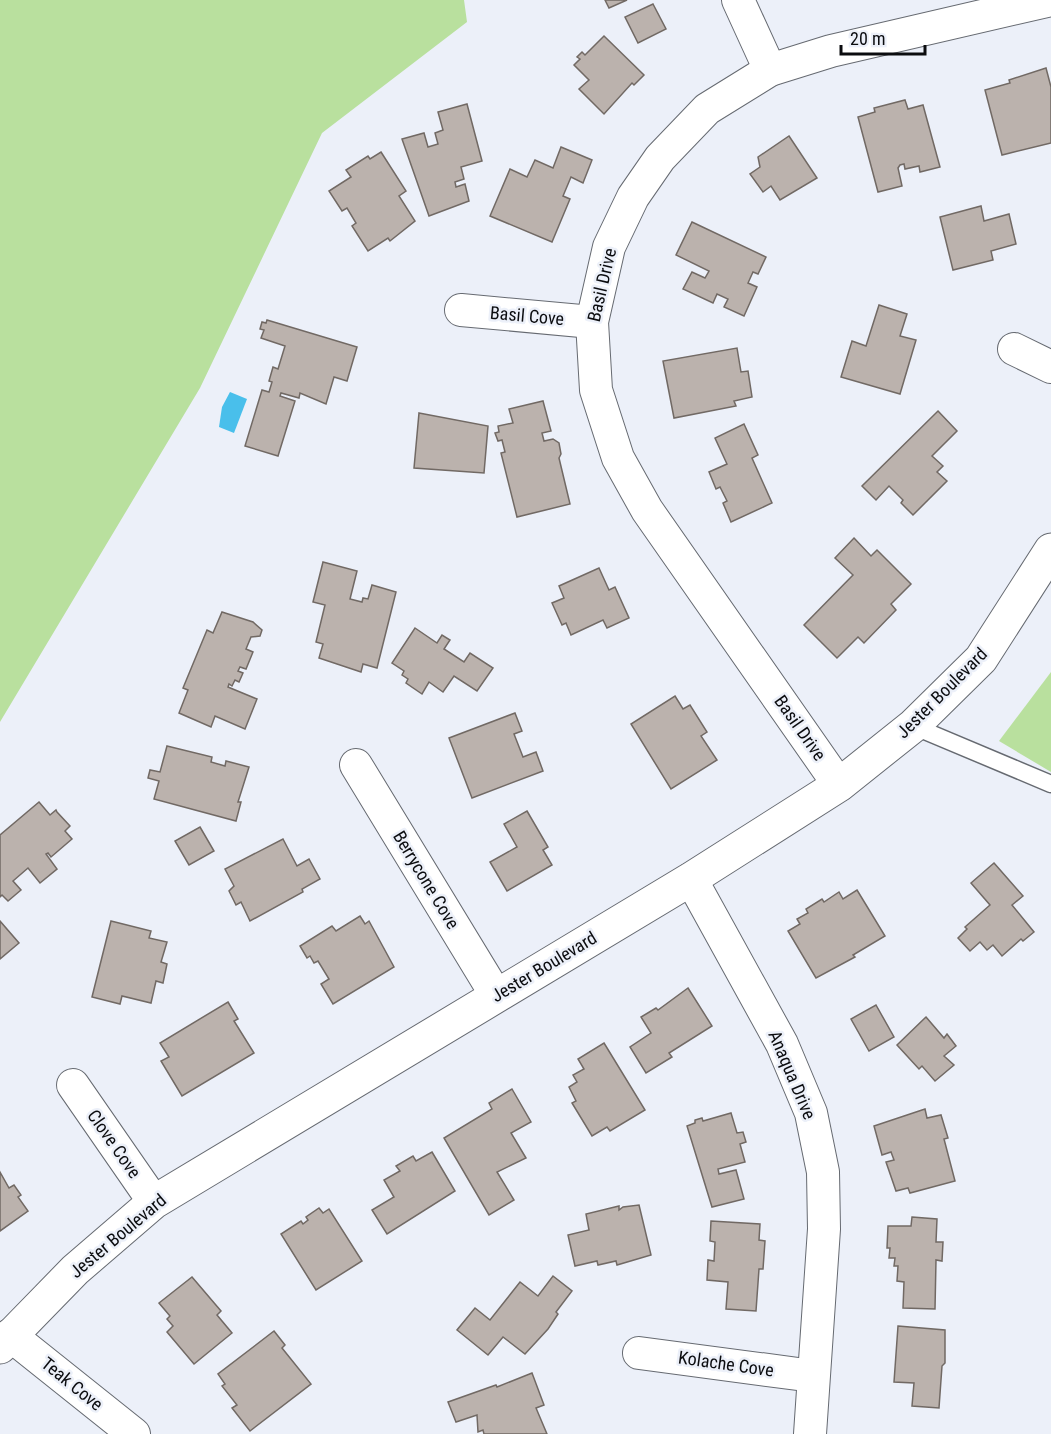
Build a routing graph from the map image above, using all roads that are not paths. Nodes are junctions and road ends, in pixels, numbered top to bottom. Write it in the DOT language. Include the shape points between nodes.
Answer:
graph roads {
  1 [pos="738,0"];
  2 [pos="1051,0"];
  3 [pos="770,69"];
  4 [pos="462,310"];
  5 [pos="592,322"];
  6 [pos="1014,350"];
  7 [pos="1051,367"];
  8 [pos="1051,550"];
  9 [pos="914,726"];
  10 [pos="357,765"];
  11 [pos="1051,784"];
  12 [pos="839,785"];
  13 [pos="691,879"];
  14 [pos="496,995"];
  15 [pos="73,1085"];
  16 [pos="154,1202"];
  17 [pos="5,1341"];
  18 [pos="639,1353"];
  19 [pos="813,1376"];
  20 [pos="134,1434"];
  21 [pos="810,1434"];
  1 -- 3 [label="street"];
  2 -- 3 [label="street, Basil Drive"];
  3 -- 5 [label="street, Basil Drive" via="707,109 660,158 633,197 609,247"];
  4 -- 5 [label="street, Basil Cove"];
  5 -- 12 [label="street, Basil Drive" via="596,390 618,458 647,510"];
  6 -- 7 [label="street"];
  8 -- 9 [label="street, Jester Boulevard" via="981,659"];
  9 -- 11 [label="lane"];
  9 -- 12 [label="street, Jester Boulevard"];
  10 -- 14 [label="street, Berrycone Cove"];
  12 -- 13 [label="street, Jester Boulevard"];
  13 -- 14 [label="street, Jester Boulevard"];
  13 -- 19 [label="street, Anaqua Drive" via="782,1044 811,1113 823,1172 824,1229"];
  14 -- 16 [label="street, Jester Boulevard"];
  15 -- 16 [label="street, Clove Cove"];
  16 -- 17 [label="street, Jester Boulevard" via="75,1270"];
  17 -- 20 [label="street, Teak Cove"];
  18 -- 19 [label="street, Kolache Cove"];
  19 -- 21 [label="street, Anaqua Drive"];
}
